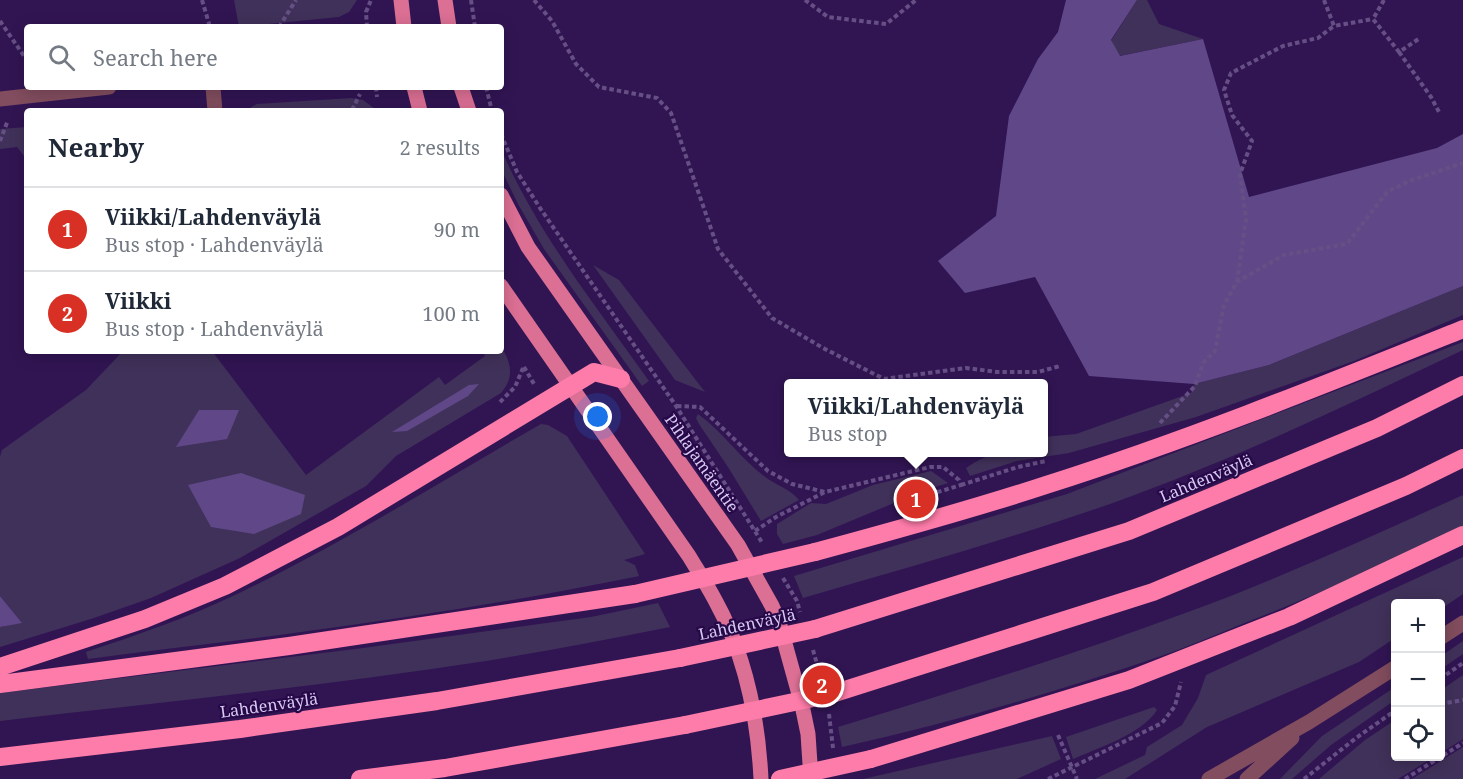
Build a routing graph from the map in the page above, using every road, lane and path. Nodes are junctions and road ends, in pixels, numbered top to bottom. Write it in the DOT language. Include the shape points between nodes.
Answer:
graph roads {
  1 [pos="202,0"];
  2 [pos="296,0"];
  3 [pos="370,0"];
  4 [pos="401,0"];
  5 [pos="445,0"];
  6 [pos="471,0"];
  7 [pos="534,0"];
  8 [pos="805,0"];
  9 [pos="916,0"];
  10 [pos="1324,0"];
  11 [pos="1384,0"];
  12 [pos="1373,19"];
  13 [pos="0,21"];
  14 [pos="209,24"];
  15 [pos="281,24"];
  16 [pos="367,24"];
  17 [pos="404,24"];
  18 [pos="449,24"];
  19 [pos="475,24"];
  20 [pos="1334,26"];
  21 [pos="1420,38"];
  22 [pos="1399,52"];
  23 [pos="24,56"];
  24 [pos="82,90"];
  25 [pos="213,90"];
  26 [pos="376,90"];
  27 [pos="415,90"];
  28 [pos="462,90"];
  29 [pos="487,90"];
  30 [pos="360,94"];
  31 [pos="377,97"];
  32 [pos="0,99"];
  33 [pos="215,108"];
  34 [pos="353,108"];
  35 [pos="419,108"];
  36 [pos="468,108"];
  37 [pos="491,108"];
  38 [pos="1439,112"];
  39 [pos="8,120"];
  40 [pos="0,141"];
  41 [pos="504,141"];
  42 [pos="1463,163"];
  43 [pos="504,201"];
  44 [pos="1237,282"];
  45 [pos="504,290"];
  46 [pos="1463,329"];
  47 [pos="1060,366"];
  48 [pos="524,367"];
  49 [pos="621,379"];
  50 [pos="1463,385"];
  51 [pos="570,386"];
  52 [pos="500,402"];
  53 [pos="676,406"];
  54 [pos="1167,417"];
  55 [pos="1463,458"];
  56 [pos="1054,459"];
  57 [pos="961,485"];
  58 [pos="825,492"];
  59 [pos="895,505"];
  60 [pos="1463,535"];
  61 [pos="797,601"];
  62 [pos="1463,623"];
  63 [pos="810,632"];
  64 [pos="1445,635"];
  65 [pos="1463,663"];
  66 [pos="0,667"];
  67 [pos="1391,669"];
  68 [pos="1445,676"];
  69 [pos="1181,682"];
  70 [pos="0,684"];
  71 [pos="827,695"];
  72 [pos="1463,700"];
  73 [pos="1445,703"];
  74 [pos="1391,714"];
  75 [pos="1309,722"];
  76 [pos="832,729"];
  77 [pos="1058,735"];
  78 [pos="1463,743"];
  79 [pos="0,757"];
  80 [pos="1071,769"];
  81 [pos="360,779"];
  82 [pos="760,779"];
  83 [pos="780,779"];
  84 [pos="811,779"];
  85 [pos="1048,779"];
  86 [pos="1077,779"];
  87 [pos="1209,779"];
  88 [pos="1247,779"];
  89 [pos="1304,779"];
  90 [pos="1406,779"];
  1 -- 14 [label="path"];
  2 -- 15 [label="path"];
  3 -- 16 [label="path"];
  4 -- 17 [label="main road"];
  5 -- 18 [label="main road"];
  6 -- 19 [label="path"];
  7 -- 47 [label="path" via="552,21 576,64 599,87 657,98 671,113 718,249 772,318 884,379 966,368 1038,372"];
  8 -- 9 [label="path" via="828,17 886,24"];
  10 -- 20 [label="path"];
  11 -- 12 [label="path"];
  12 -- 20 [label="path"];
  12 -- 22 [label="path"];
  13 -- 23 [label="path"];
  20 -- 44 [label="path" via="1318,38 1283,46 1231,73 1224,90 1232,115 1252,141 1240,174 1246,219"];
  21 -- 22 [label="path"];
  22 -- 38 [label="path"];
  24 -- 32 [label="street"];
  25 -- 33 [label="street"];
  26 -- 31 [label="path"];
  27 -- 35 [label="main road"];
  28 -- 36 [label="main road"];
  29 -- 37 [label="path"];
  30 -- 34 [label="path"];
  39 -- 40 [label="path"];
  41 -- 53 [label="path" via="517,172 540,208"];
  42 -- 44 [label="path" via="1387,192 1347,244 1284,255"];
  43 -- 49 [label="main road, Pihlajamäentie" via="528,247"];
  44 -- 54 [label="path" via="1224,305 1215,351 1203,363 1195,386"];
  45 -- 51 [label="main road"];
  46 -- 70 [label="highway, bridge" via="1287,400 1047,485 815,552 635,594"];
  48 -- 52 [label="path" via="515,387"];
  49 -- 51 [label="highway" via="594,372"];
  49 -- 84 [label="main road, Pihlajamäentie" via="738,545 779,622 808,734"];
  50 -- 63 [label="highway, Lahdenväylä" via="1377,428 1129,531"];
  51 -- 66 [label="highway" via="338,527 225,586 145,619"];
  51 -- 82 [label="main road" via="683,546 719,608 752,707"];
  53 -- 58 [label="path" via="700,407 768,471 792,484"];
  53 -- 58 [label="path" via="755,531"];
  55 -- 71 [label="highway" via="1406,486 1153,592"];
  56 -- 57 [label="path"];
  57 -- 58 [label="path" via="943,466"];
  57 -- 59 [label="path"];
  60 -- 83 [label="highway, bridge" via="1289,617 1129,680 871,759"];
  61 -- 63 [label="path"];
  62 -- 64 [label="street"];
  63 -- 71 [label="path"];
  63 -- 79 [label="highway, Lahdenväylä, bridge" via="436,701"];
  65 -- 68 [label="path"];
  67 -- 75 [label="street"];
  69 -- 80 [label="path" via="1174,706 1162,723"];
  71 -- 76 [label="path"];
  71 -- 81 [label="highway, bridge" via="685,725 445,768"];
  72 -- 73 [label="path"];
  74 -- 89 [label="path"];
  75 -- 87 [label="street"];
  75 -- 88 [label="street"];
  77 -- 80 [label="path"];
  78 -- 90 [label="path"];
  80 -- 85 [label="path"];
  80 -- 86 [label="path"];
}
